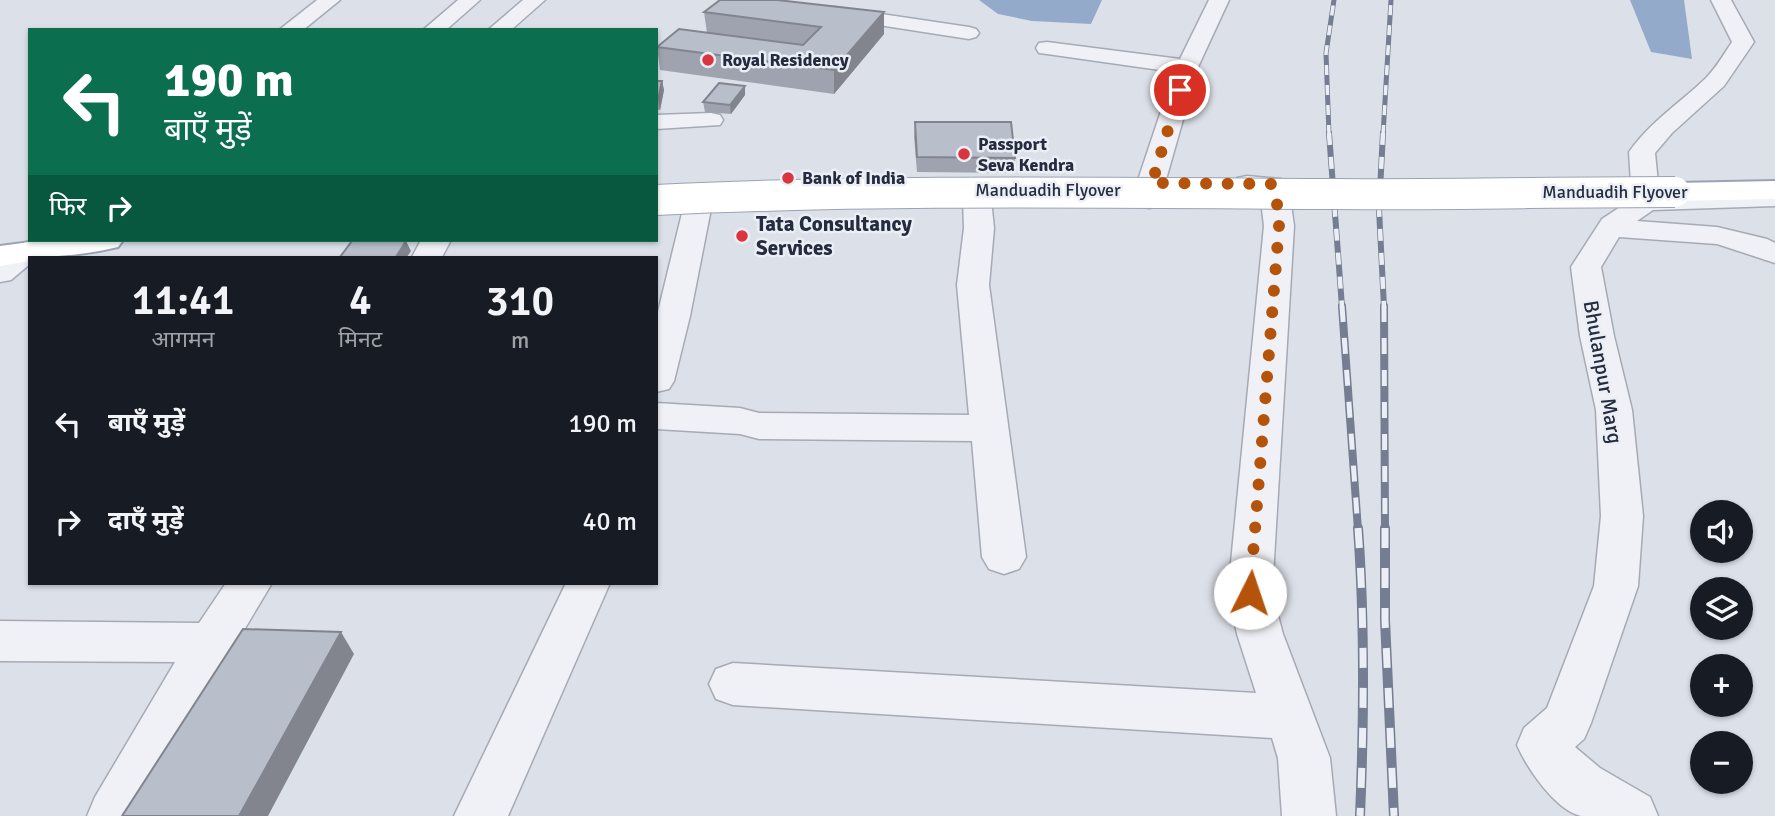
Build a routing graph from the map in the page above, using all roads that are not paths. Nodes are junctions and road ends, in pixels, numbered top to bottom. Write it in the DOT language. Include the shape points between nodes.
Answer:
graph roads {
  1 [pos="330,0"];
  2 [pos="470,0"];
  3 [pos="535,0"];
  4 [pos="1219,0"];
  5 [pos="1721,0"];
  6 [pos="825,7"];
  7 [pos="292,28"];
  8 [pos="435,28"];
  9 [pos="500,28"];
  10 [pos="969,33"];
  11 [pos="1047,48"];
  12 [pos="1187,67"];
  13 [pos="711,120"];
  14 [pos="658,122"];
  15 [pos="1775,190"];
  16 [pos="658,191"];
  17 [pos="1150,191"];
  18 [pos="1775,198"];
  19 [pos="658,200"];
  20 [pos="977,200"];
  21 [pos="1646,202"];
  22 [pos="697,209"];
  23 [pos="658,212"];
  24 [pos="1611,228"];
  25 [pos="84,242"];
  26 [pos="14,248"];
  27 [pos="1775,254"];
  28 [pos="0,273"];
  29 [pos="658,374"];
  30 [pos="658,416"];
  31 [pos="988,428"];
  32 [pos="1004,557"];
  33 [pos="249,585"];
  34 [pos="587,585"];
  35 [pos="0,640"];
  36 [pos="211,643"];
  37 [pos="733,684"];
  38 [pos="1290,717"];
  39 [pos="114,816"];
  40 [pos="481,816"];
  41 [pos="1309,816"];
  42 [pos="1631,816"];
  1 -- 7 [label="street"];
  2 -- 8 [label="street"];
  3 -- 9 [label="street"];
  4 -- 12 [label="street"];
  5 -- 21 [label="street" via="1743,42 1716,81 1642,152"];
  6 -- 10 [label="street"];
  11 -- 12 [label="street"];
  12 -- 17 [label="street"];
  13 -- 14 [label="street"];
  15 -- 19 [label="main road, Manduadih Flyover, bridge" via="1287,194 966,190"];
  16 -- 17 [label="street" via="833,184"];
  17 -- 20 [label="street"];
  17 -- 38 [label="street" via="1277,204 1279,226 1250,593"];
  18 -- 21 [label="street"];
  20 -- 22 [label="street"];
  20 -- 31 [label="street" via="973,285"];
  21 -- 24 [label="street, Bhulanpur Marg"];
  22 -- 23 [label="street"];
  22 -- 29 [label="street"];
  24 -- 27 [label="street" via="1734,239"];
  24 -- 42 [label="street, Bhulanpur Marg" via="1586,267 1614,410 1622,516 1616,586 1566,723 1542,745 1550,761"];
  25 -- 26 [label="main road"];
  26 -- 28 [label="street"];
  30 -- 31 [label="street" via="759,426"];
  31 -- 32 [label="street"];
  33 -- 36 [label="street"];
  34 -- 40 [label="street"];
  35 -- 36 [label="street"];
  36 -- 39 [label="street"];
  37 -- 38 [label="street"];
  38 -- 41 [label="street" via="1304,758"];
}
